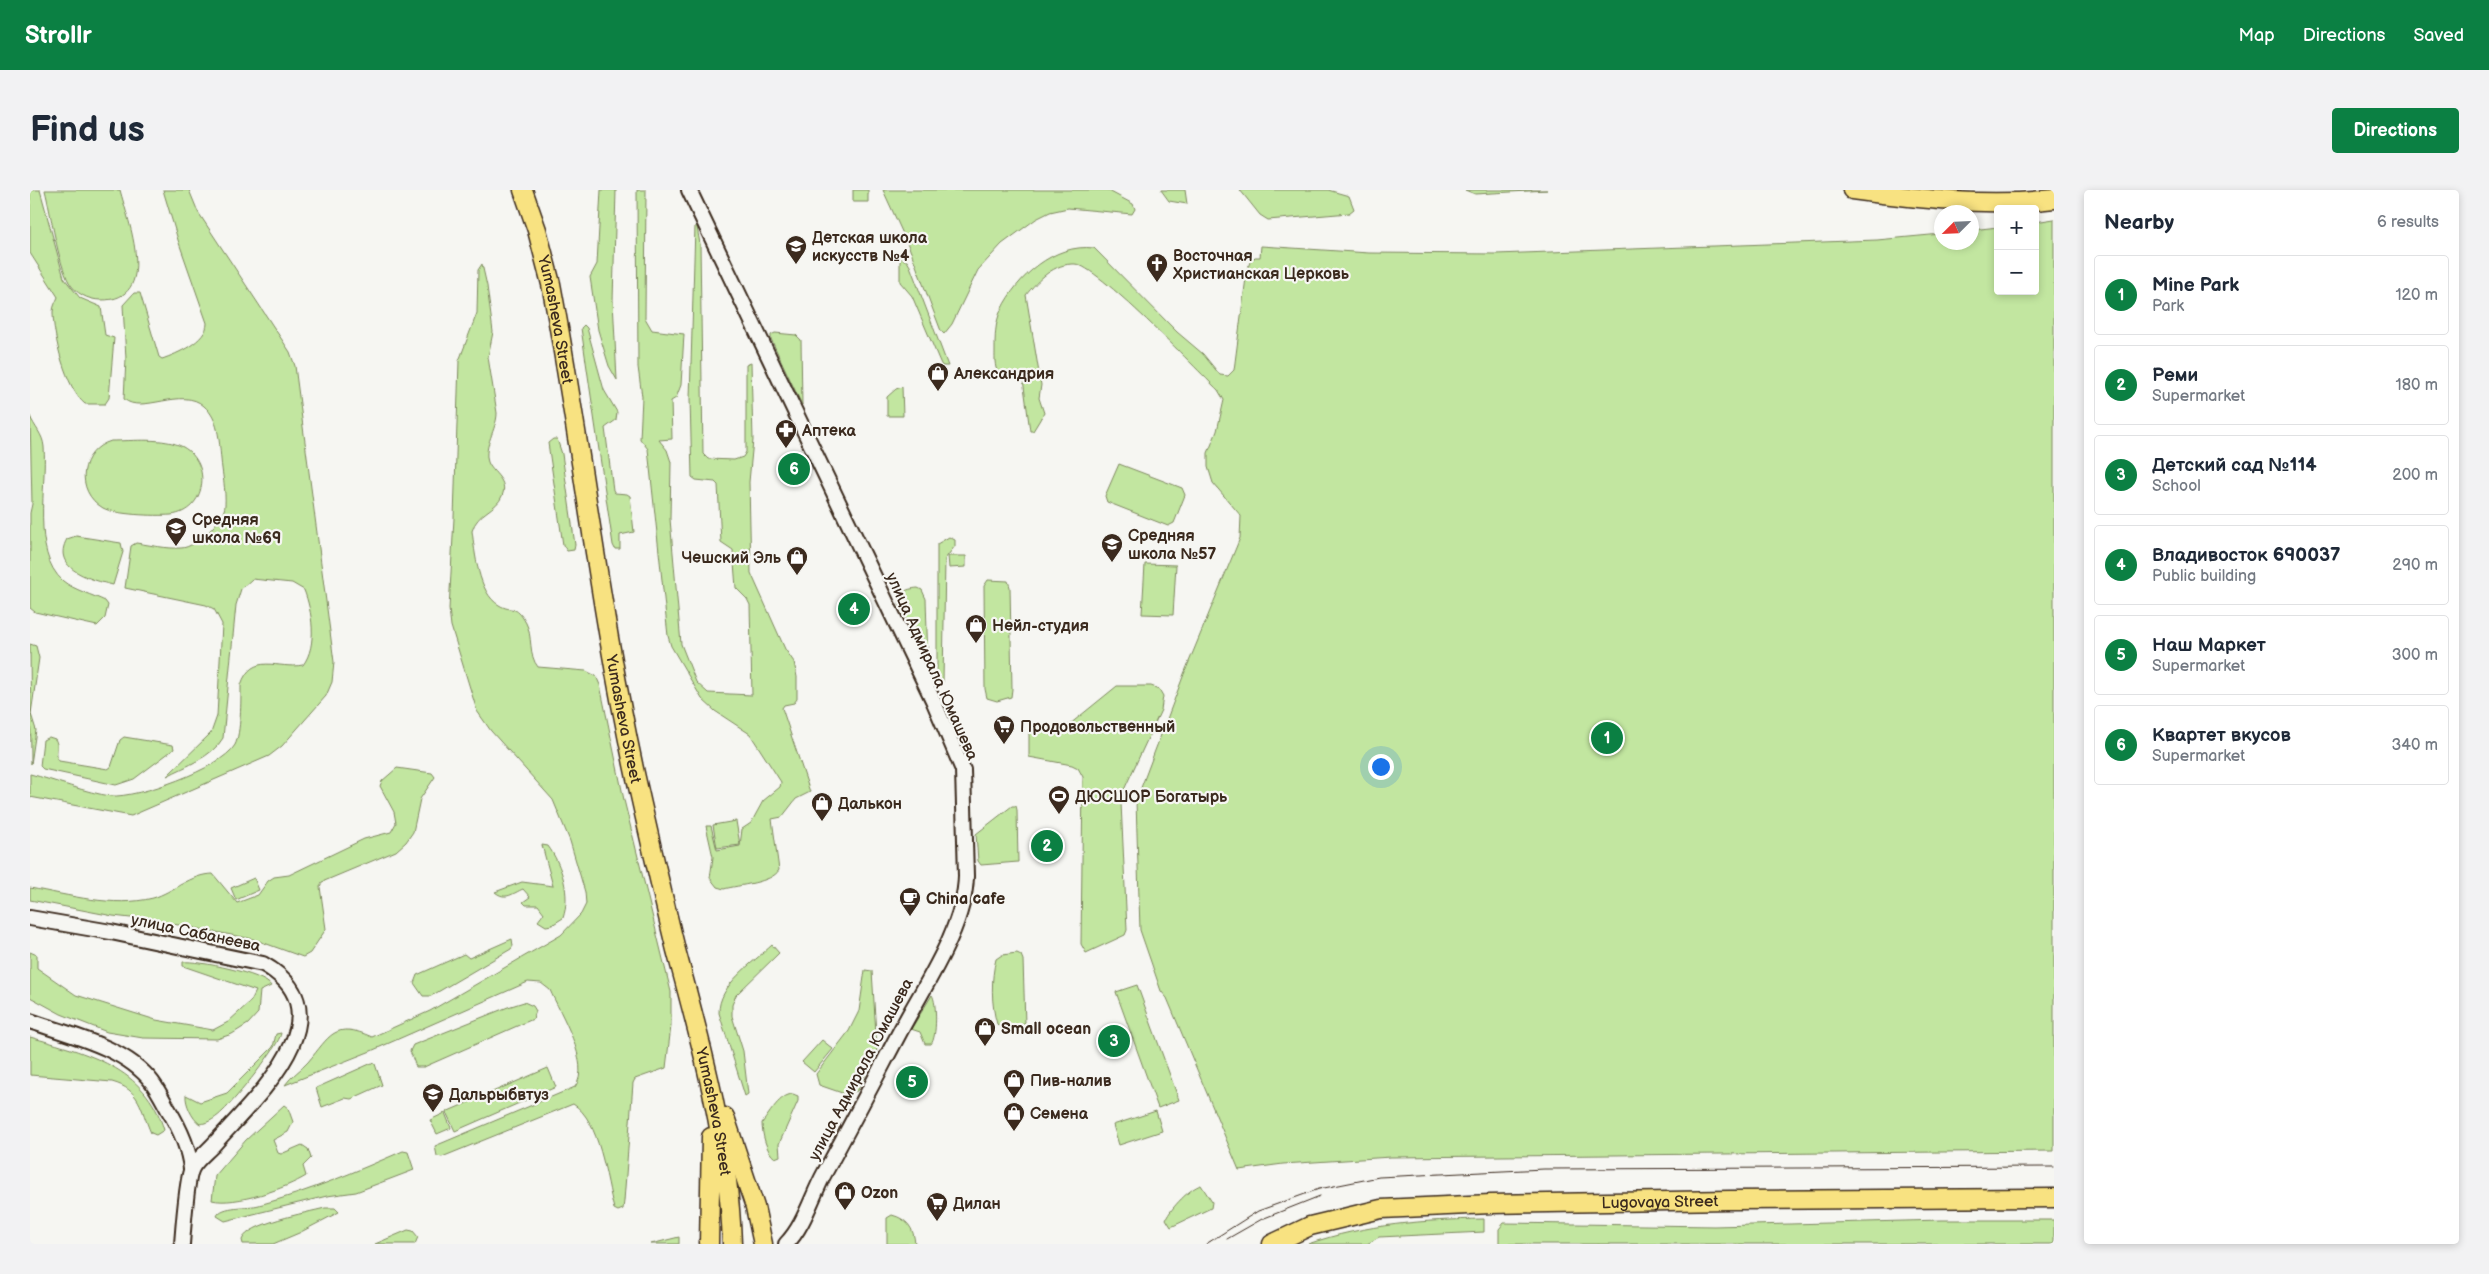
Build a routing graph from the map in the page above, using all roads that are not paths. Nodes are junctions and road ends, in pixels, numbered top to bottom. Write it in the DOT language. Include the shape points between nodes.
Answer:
graph roads {
  1 [pos="523,190"];
  2 [pos="689,190"];
  3 [pos="1852,190"];
  4 [pos="2054,199"];
  5 [pos="30,918"];
  6 [pos="30,1021"];
  7 [pos="711,1082"];
  8 [pos="191,1169"];
  9 [pos="2054,1198"];
  10 [pos="732,1217"];
  11 [pos="182,1244"];
  12 [pos="709,1244"];
  13 [pos="732,1244"];
  14 [pos="762,1244"];
  15 [pos="786,1244"];
  16 [pos="1272,1244"];
  1 -- 7 [label="main road, Yumasheva Street" via="537,230 556,311 629,746 667,916"];
  2 -- 15 [label="street, улица Адмирала Юмашева" via="933,700 963,778 966,876 963,904 938,962"];
  3 -- 4 [label="main road" via="2008,204"];
  5 -- 8 [label="street, улица Сабанеева" via="263,964 280,974 289,985 296,1000 299,1026 286,1059"];
  6 -- 8 [label="street" via="102,1047 152,1081 174,1118 186,1146"];
  7 -- 10 [label="main road, Yumasheva Street"];
  7 -- 12 [label="main road"];
  7 -- 14 [label="main road" via="755,1207"];
  8 -- 11 [label="street"];
  9 -- 16 [label="main road, Lugovaya Street" via="1730,1200 1380,1209 1310,1226"];
  10 -- 13 [label="main road, Yumasheva Street"];
  10 -- 14 [label="main road" via="746,1212 751,1216"];
}
